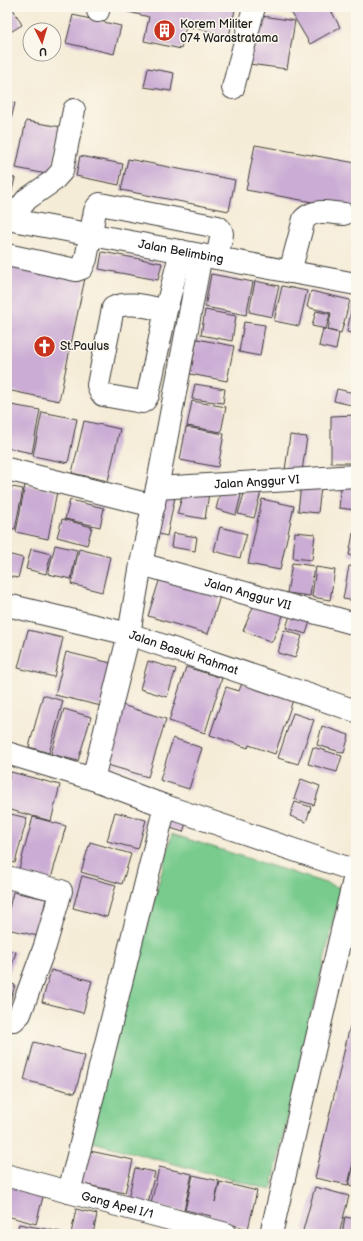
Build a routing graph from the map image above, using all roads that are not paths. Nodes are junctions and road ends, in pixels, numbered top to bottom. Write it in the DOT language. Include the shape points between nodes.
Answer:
graph roads {
  1 [pos="254,7"];
  2 [pos="233,88"];
  3 [pos="74,110"];
  4 [pos="154,214"];
  5 [pos="344,214"];
  6 [pos="9,219"];
  7 [pos="91,234"];
  8 [pos="147,245"];
  9 [pos="7,255"];
  10 [pos="200,255"];
  11 [pos="290,272"];
  12 [pos="356,284"];
  13 [pos="166,310"];
  14 [pos="7,469"];
  15 [pos="356,476"];
  16 [pos="155,497"];
  17 [pos="141,564"];
  18 [pos="7,605"];
  19 [pos="356,624"];
  20 [pos="129,634"];
  21 [pos="356,711"];
  22 [pos="7,753"];
  23 [pos="93,779"];
  24 [pos="165,806"];
  25 [pos="356,871"];
  26 [pos="7,877"];
  27 [pos="7,1020"];
  28 [pos="9,1176"];
  29 [pos="69,1192"];
  30 [pos="226,1234"];
  31 [pos="271,1234"];
  1 -- 2 [label="street"];
  3 -- 6 [label="street" via="62,171 53,181 27,199"];
  4 -- 7 [label="street" via="100,204 95,211"];
  4 -- 8 [label="street"];
  4 -- 10 [label="street" via="218,227 222,234"];
  5 -- 11 [label="street" via="316,211 304,219"];
  6 -- 7 [label="street, Jalan Belimbing"];
  7 -- 8 [label="street, Jalan Belimbing"];
  7 -- 9 [label="street" via="86,259 82,268 76,270"];
  8 -- 10 [label="street, Jalan Belimbing"];
  10 -- 11 [label="street, Jalan Belimbing"];
  10 -- 13 [label="street"];
  10 -- 16 [label="street"];
  11 -- 12 [label="street, Jalan Belimbing"];
  13 -- 13 [label="street" via="128,304 113,308 98,385 103,395 142,402 148,396"];
  14 -- 16 [label="street, Jalan Anggur VI"];
  15 -- 16 [label="street, Jalan Anggur VI"];
  16 -- 17 [label="street"];
  17 -- 19 [label="street, Jalan Anggur VII"];
  17 -- 20 [label="street"];
  18 -- 20 [label="street, Jalan Basuki Rahmat"];
  20 -- 21 [label="street, Jalan Basuki Rahmat"];
  20 -- 23 [label="street"];
  22 -- 23 [label="street"];
  23 -- 24 [label="street"];
  24 -- 25 [label="street"];
  24 -- 29 [label="street"];
  25 -- 31 [label="street"];
  26 -- 27 [label="street" via="61,891 45,946 20,1014 14,1020"];
  28 -- 29 [label="street, Gang Apel I/1"];
  29 -- 30 [label="street, Gang Apel I/1"];
}
